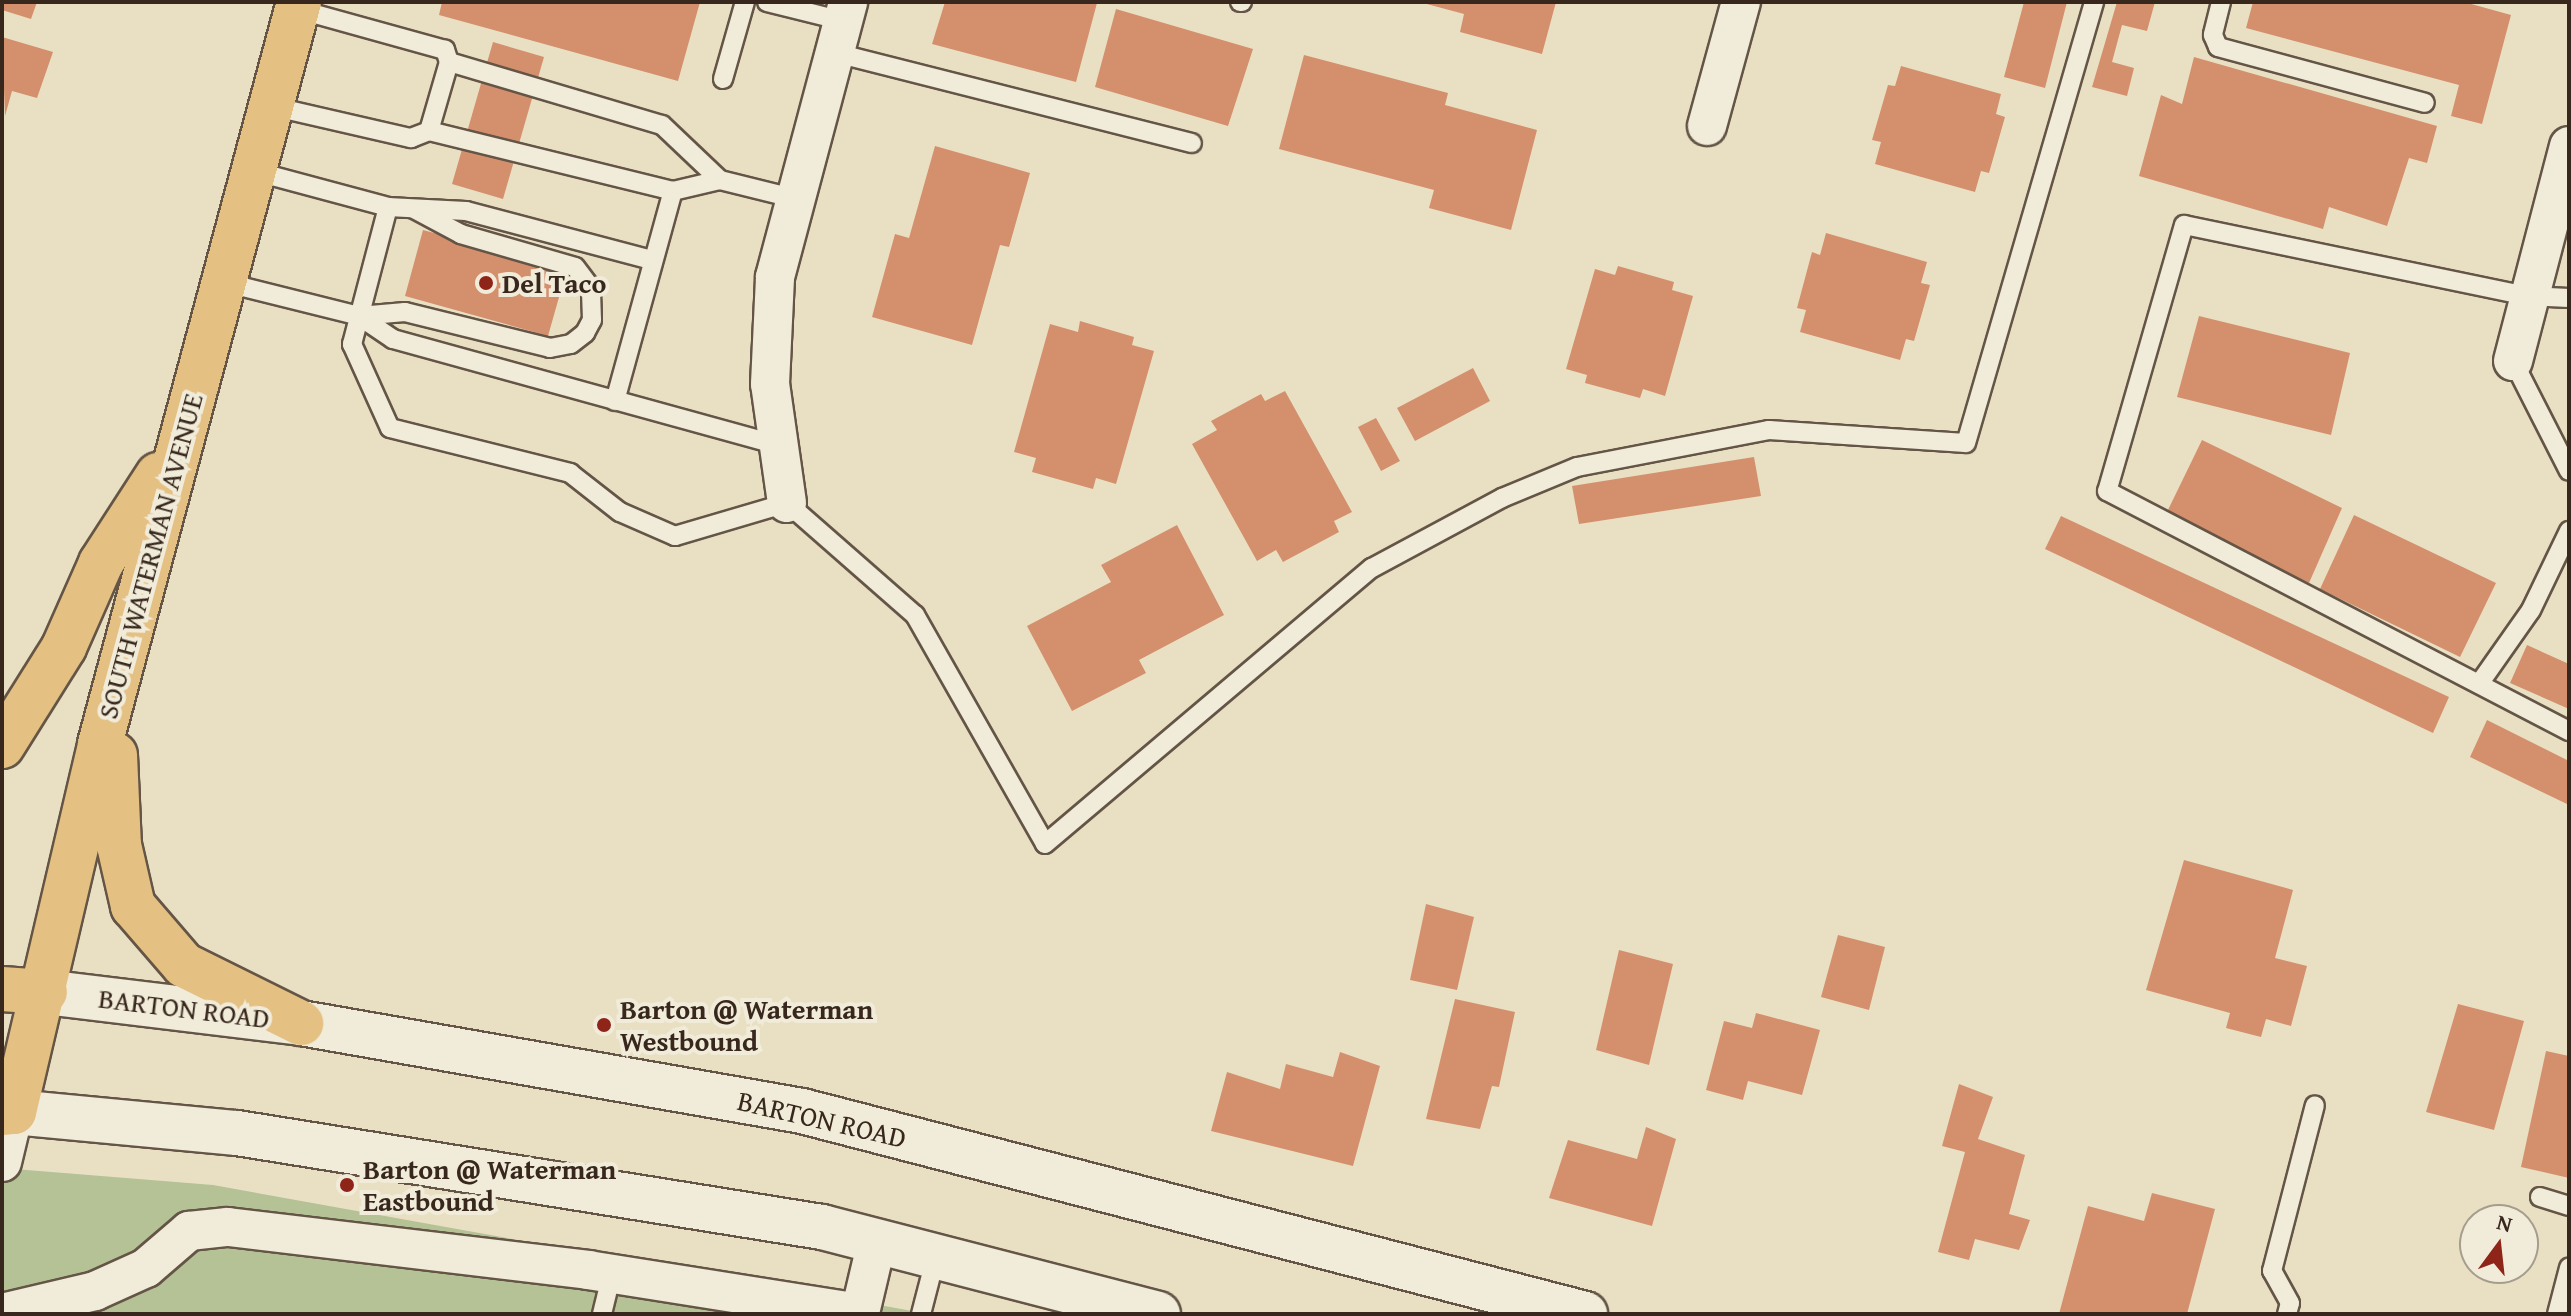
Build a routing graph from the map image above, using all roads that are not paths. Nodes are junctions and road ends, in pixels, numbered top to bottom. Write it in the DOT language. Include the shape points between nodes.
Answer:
graph roads {
  1 [pos="745,2"];
  2 [pos="767,2"];
  3 [pos="1741,2"];
  4 [pos="2094,2"];
  5 [pos="2221,2"];
  6 [pos="298,5"];
  7 [pos="842,25"];
  8 [pos="449,62"];
  9 [pos="723,79"];
  10 [pos="2425,103"];
  11 [pos="271,106"];
  12 [pos="1707,126"];
  13 [pos="429,131"];
  14 [pos="1192,143"];
  15 [pos="2569,146"];
  16 [pos="254,171"];
  17 [pos="720,180"];
  18 [pos="673,191"];
  19 [pos="797,199"];
  20 [pos="388,207"];
  21 [pos="414,209"];
  22 [pos="652,260"];
  23 [pos="223,282"];
  24 [pos="2527,296"];
  25 [pos="2569,298"];
  26 [pos="359,316"];
  27 [pos="2513,361"];
  28 [pos="615,401"];
  29 [pos="181,440"];
  30 [pos="779,445"];
  31 [pos="2569,471"];
  32 [pos="787,503"];
  33 [pos="2569,531"];
  34 [pos="121,667"];
  35 [pos="2479,684"];
  36 [pos="2569,731"];
  37 [pos="2,746"];
  38 [pos="2,989"];
  39 [pos="45,992"];
  40 [pos="301,1023"];
  41 [pos="2315,1105"];
  42 [pos="8,1112"];
  43 [pos="2,1162"];
  44 [pos="2540,1197"];
  45 [pos="2569,1206"];
  46 [pos="877,1241"];
  47 [pos="936,1256"];
  48 [pos="2569,1268"];
  49 [pos="612,1273"];
  50 [pos="829,1311"];
  51 [pos="2,1313"];
  52 [pos="602,1314"];
  53 [pos="921,1314"];
  54 [pos="1158,1314"];
  55 [pos="1585,1314"];
  56 [pos="2287,1314"];
  57 [pos="2557,1314"];
  1 -- 9 [label="lane"];
  2 -- 7 [label="lane"];
  3 -- 12 [label="street"];
  4 -- 32 [label="lane" via="1966,443 1769,430 1577,467 1502,498 1372,568 1045,844 915,615"];
  5 -- 10 [label="lane" via="2213,35 2218,47"];
  6 -- 8 [label="lane" via="445,50"];
  6 -- 11 [label="main road, SOUTH WATERMAN AVENUE"];
  7 -- 14 [label="lane"];
  7 -- 19 [label="street"];
  8 -- 13 [label="lane"];
  8 -- 17 [label="lane" via="662,125"];
  11 -- 13 [label="lane" via="411,138"];
  11 -- 16 [label="main road, SOUTH WATERMAN AVENUE"];
  13 -- 18 [label="lane"];
  15 -- 24 [label="street"];
  16 -- 20 [label="lane"];
  16 -- 23 [label="main road, SOUTH WATERMAN AVENUE"];
  17 -- 18 [label="lane"];
  17 -- 19 [label="lane"];
  18 -- 22 [label="lane"];
  19 -- 30 [label="street" via="775,277 770,384"];
  20 -- 21 [label="lane"];
  20 -- 26 [label="lane"];
  21 -- 22 [label="lane" via="466,211"];
  21 -- 26 [label="lane" via="461,234 575,267 591,288 592,320 571,344 550,348 405,312"];
  22 -- 28 [label="lane"];
  23 -- 26 [label="lane"];
  23 -- 29 [label="main road, SOUTH WATERMAN AVENUE"];
  24 -- 25 [label="lane"];
  24 -- 27 [label="street"];
  24 -- 35 [label="lane" via="2184,225 2107,491"];
  26 -- 28 [label="lane" via="393,339"];
  26 -- 32 [label="lane" via="352,344 390,428 570,473 620,512 675,536"];
  27 -- 31 [label="lane"];
  28 -- 30 [label="lane"];
  29 -- 34 [label="main road, SOUTH WATERMAN AVENUE"];
  29 -- 37 [label="main road" via="101,563 64,647"];
  30 -- 32 [label="street"];
  33 -- 35 [label="lane" via="2531,610"];
  34 -- 39 [label="main road, SOUTH WATERMAN AVENUE"];
  34 -- 40 [label="main road" via="113,788 133,906 184,965"];
  35 -- 36 [label="lane"];
  38 -- 39 [label="main road"];
  39 -- 40 [label="main road, BARTON ROAD"];
  39 -- 42 [label="main road, SOUTH WATERMAN AVENUE"];
  40 -- 55 [label="main road, BARTON ROAD" via="802,1111"];
  41 -- 56 [label="lane" via="2272,1271 2290,1303"];
  42 -- 43 [label="street"];
  42 -- 46 [label="main road" via="268,1138 807,1225"];
  44 -- 45 [label="lane"];
  46 -- 47 [label="main road"];
  46 -- 50 [label="street" via="860,1313"];
  47 -- 53 [label="lane"];
  47 -- 54 [label="main road"];
  48 -- 57 [label="lane"];
  49 -- 50 [label="street"];
  49 -- 51 [label="street" via="228,1227 189,1231 146,1268 95,1291"];
  49 -- 52 [label="lane"];
}
